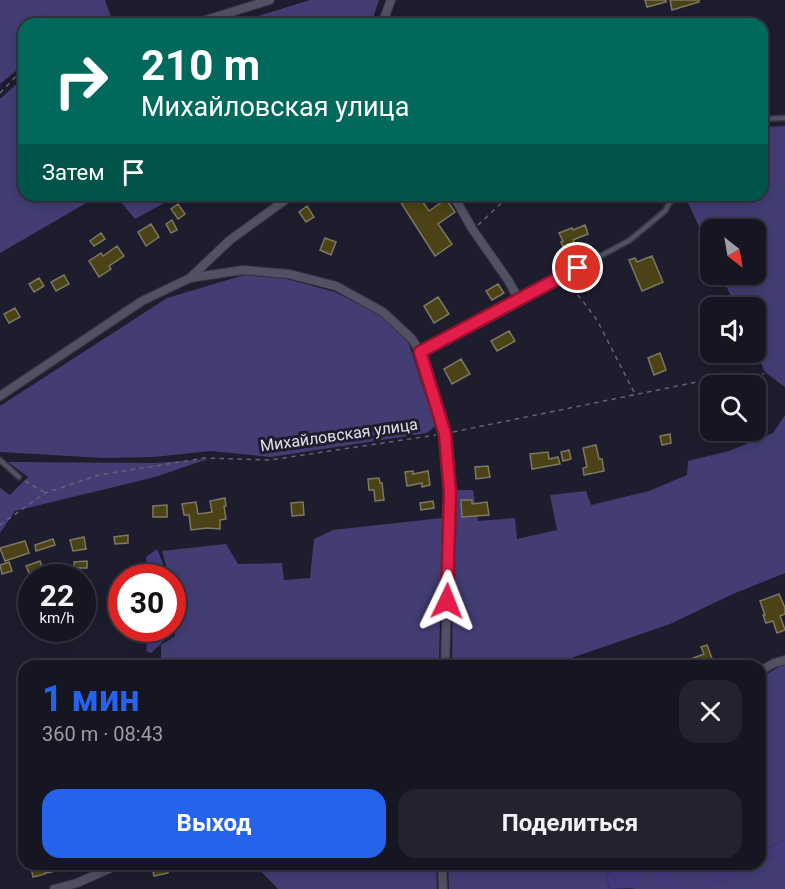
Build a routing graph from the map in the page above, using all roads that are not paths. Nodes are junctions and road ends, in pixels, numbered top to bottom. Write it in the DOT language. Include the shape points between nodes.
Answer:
graph roads {
  1 [pos="270,0"];
  2 [pos="390,0"];
  3 [pos="212,18"];
  4 [pos="384,18"];
  5 [pos="785,118"];
  6 [pos="768,119"];
  7 [pos="284,201"];
  8 [pos="456,201"];
  9 [pos="671,201"];
  10 [pos="190,278"];
  11 [pos="519,300"];
  12 [pos="420,352"];
  13 [pos="0,396"];
  14 [pos="0,460"];
  15 [pos="19,477"];
  16 [pos="445,660"];
  17 [pos="785,660"];
  18 [pos="766,668"];
  19 [pos="106,870"];
  20 [pos="442,870"];
  21 [pos="54,889"];
  22 [pos="443,889"];
  1 -- 3 [label="street"];
  2 -- 4 [label="street"];
  5 -- 6 [label="lane"];
  7 -- 10 [label="street, Михайловская улица" via="230,240"];
  8 -- 11 [label="street"];
  9 -- 11 [label="lane" via="665,211 630,240"];
  10 -- 12 [label="street, Михайловская улица" via="243,270 289,274 336,286 383,312"];
  10 -- 13 [label="street, Михайловская улица" via="142,302"];
  11 -- 12 [label="lane"];
  12 -- 16 [label="street, Михайловская улица" via="445,434 450,492"];
  14 -- 15 [label="lane"];
  17 -- 18 [label="street"];
  19 -- 21 [label="street"];
  20 -- 22 [label="street"];
}
